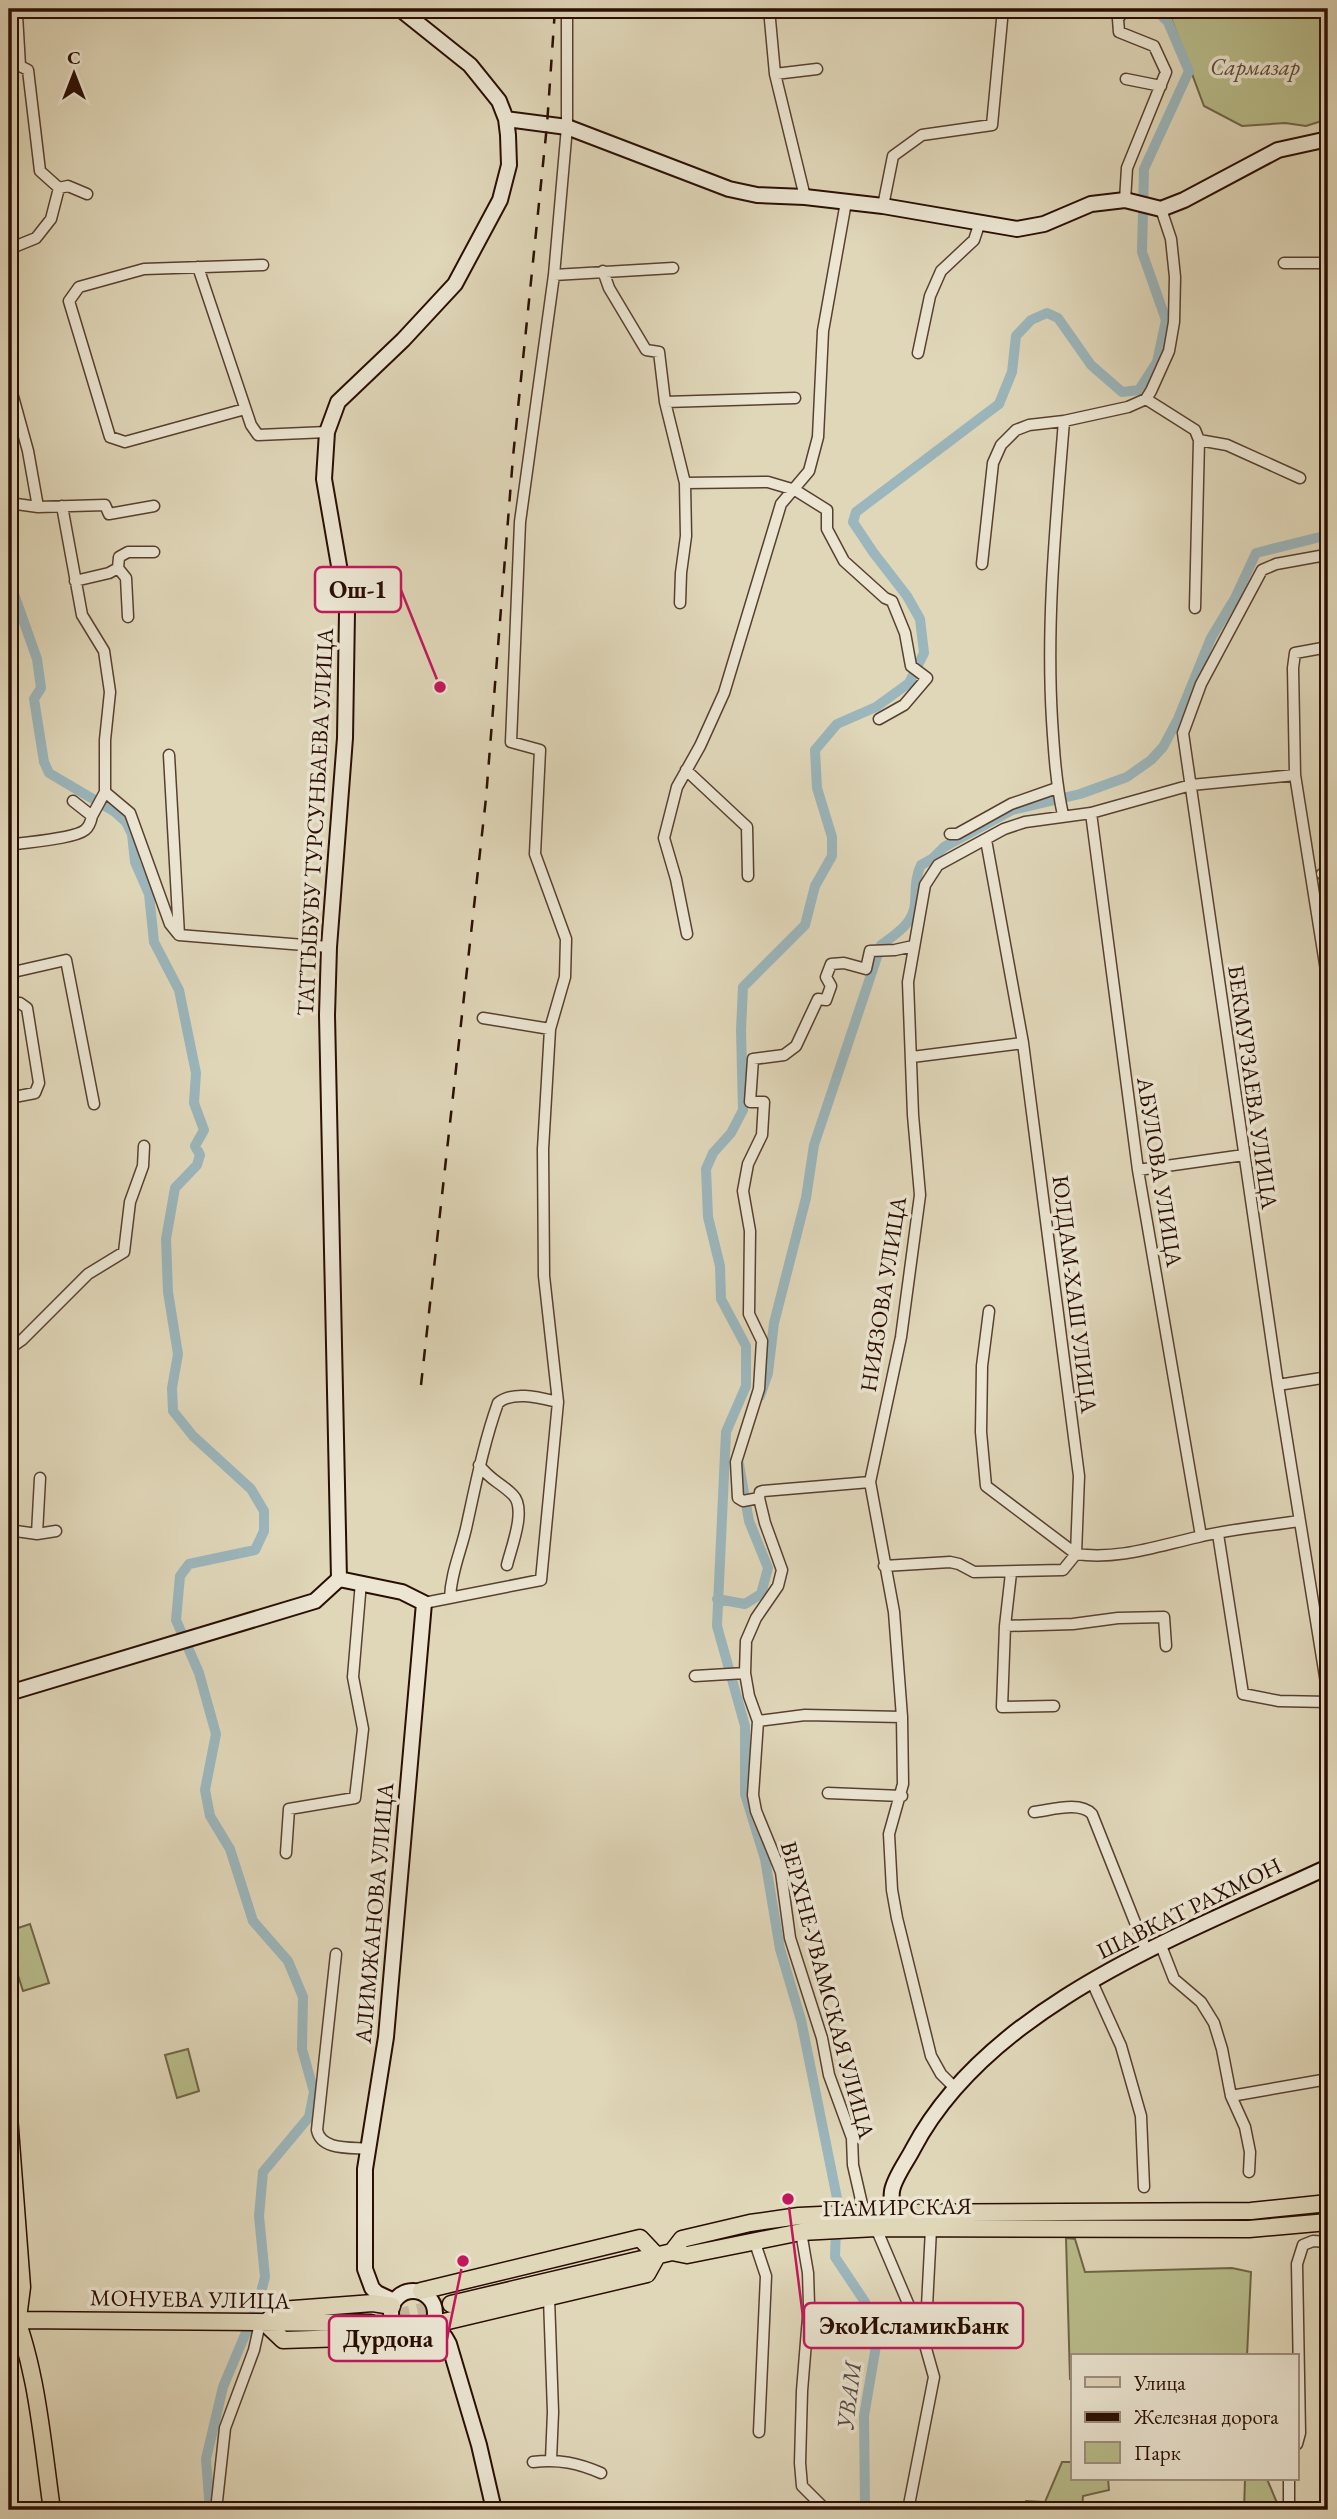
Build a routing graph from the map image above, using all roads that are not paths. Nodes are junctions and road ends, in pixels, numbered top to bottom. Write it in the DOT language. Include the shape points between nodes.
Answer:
graph roads {
  1 [pos="21,9"];
  2 [pos="400,9"];
  3 [pos="567,9"];
  4 [pos="769,9"];
  5 [pos="1003,9"];
  6 [pos="1125,9"];
  7 [pos="817,69"];
  8 [pos="775,74"];
  9 [pos="1126,79"];
  10 [pos="1161,86"];
  11 [pos="506,119"];
  12 [pos="567,127"];
  13 [pos="1328,139"];
  14 [pos="59,188"];
  15 [pos="87,194"];
  16 [pos="805,197"];
  17 [pos="1130,201"];
  18 [pos="846,202"];
  19 [pos="883,206"];
  20 [pos="1158,208"];
  21 [pos="980,222"];
  22 [pos="9,249"];
  23 [pos="1284,263"];
  24 [pos="1328,263"];
  25 [pos="263,265"];
  26 [pos="198,267"];
  27 [pos="673,268"];
  28 [pos="603,271"];
  29 [pos="554,275"];
  30 [pos="918,353"];
  31 [pos="9,382"];
  32 [pos="796,398"];
  33 [pos="1146,399"];
  34 [pos="665,402"];
  35 [pos="245,409"];
  36 [pos="1064,421"];
  37 [pos="327,432"];
  38 [pos="1199,440"];
  39 [pos="1300,478"];
  40 [pos="685,483"];
  41 [pos="795,490"];
  42 [pos="9,503"];
  43 [pos="62,506"];
  44 [pos="154,506"];
  45 [pos="38,507"];
  46 [pos="154,552"];
  47 [pos="1328,562"];
  48 [pos="982,564"];
  49 [pos="118,568"];
  50 [pos="75,581"];
  51 [pos="680,603"];
  52 [pos="1195,608"];
  53 [pos="128,617"];
  54 [pos="1328,648"];
  55 [pos="879,719"];
  56 [pos="169,755"];
  57 [pos="686,770"];
  58 [pos="1295,775"];
  59 [pos="1191,785"];
  60 [pos="1057,792"];
  61 [pos="103,794"];
  62 [pos="74,801"];
  63 [pos="1062,811"];
  64 [pos="94,812"];
  65 [pos="1091,813"];
  66 [pos="950,834"];
  67 [pos="986,840"];
  68 [pos="9,845"];
  69 [pos="748,876"];
  70 [pos="179,934"];
  71 [pos="687,934"];
  72 [pos="913,946"];
  73 [pos="329,947"];
  74 [pos="9,973"];
  75 [pos="1328,984"];
  76 [pos="9,1005"];
  77 [pos="483,1018"];
  78 [pos="550,1029"];
  79 [pos="1023,1043"];
  80 [pos="912,1057"];
  81 [pos="9,1098"];
  82 [pos="94,1104"];
  83 [pos="144,1146"];
  84 [pos="1244,1155"];
  85 [pos="1138,1171"];
  86 [pos="989,1311"];
  87 [pos="9,1349"];
  88 [pos="1328,1377"];
  89 [pos="1278,1385"];
  90 [pos="558,1402"];
  91 [pos="479,1465"];
  92 [pos="40,1478"];
  93 [pos="870,1482"];
  94 [pos="751,1500"];
  95 [pos="1299,1521"];
  96 [pos="9,1530"];
  97 [pos="56,1531"];
  98 [pos="37,1534"];
  99 [pos="1218,1534"];
  100 [pos="1201,1536"];
  101 [pos="1076,1554"];
  102 [pos="507,1565"];
  103 [pos="884,1566"];
  104 [pos="1011,1573"];
  105 [pos="339,1579"];
  106 [pos="362,1582"];
  107 [pos="450,1598"];
  108 [pos="424,1603"];
  109 [pos="1005,1626"];
  110 [pos="1166,1646"];
  111 [pos="742,1673"];
  112 [pos="695,1676"];
  113 [pos="9,1693"];
  114 [pos="1328,1695"];
  115 [pos="1328,1702"];
  116 [pos="1054,1706"];
  117 [pos="902,1717"];
  118 [pos="758,1721"];
  119 [pos="828,1793"];
  120 [pos="902,1796"];
  121 [pos="1034,1812"];
  122 [pos="286,1853"];
  123 [pos="1328,1867"];
  124 [pos="1153,1946"];
  125 [pos="336,1954"];
  126 [pos="1092,1982"];
  127 [pos="1328,2079"];
  128 [pos="955,2088"];
  129 [pos="1231,2096"];
  130 [pos="9,2116"];
  131 [pos="370,2149"];
  132 [pos="1248,2172"];
  133 [pos="1144,2187"];
  134 [pos="1328,2203"];
  135 [pos="864,2213"];
  136 [pos="892,2213"];
  137 [pos="1328,2221"];
  138 [pos="800,2224"];
  139 [pos="876,2228"];
  140 [pos="931,2229"];
  141 [pos="754,2240"];
  142 [pos="1328,2242"];
  143 [pos="664,2254"];
  144 [pos="421,2291"];
  145 [pos="549,2298"];
  146 [pos="9,2300"];
  147 [pos="393,2304"];
  148 [pos="451,2304"];
  149 [pos="13,2320"];
  150 [pos="256,2323"];
  151 [pos="371,2323"];
  152 [pos="431,2326"];
  153 [pos="404,2333"];
  154 [pos="925,2345"];
  155 [pos="759,2432"];
  156 [pos="1298,2440"];
  157 [pos="551,2460"];
  158 [pos="533,2462"];
  159 [pos="601,2473"];
  160 [pos="1289,2480"];
  161 [pos="52,2510"];
  162 [pos="216,2510"];
  163 [pos="494,2510"];
  164 [pos="826,2510"];
  165 [pos="908,2510"];
  166 [pos="1289,2510"];
  1 -- 14 [label="street" via="17,15 20,66 28,70 40,170"];
  2 -- 11 [label="street, ТАТТЫБУБУ ТУРСУНБАЕВА УЛИЦА" via="470,65 499,100"];
  3 -- 12 [label="street"];
  4 -- 8 [label="street"];
  5 -- 19 [label="street" via="992,125 922,135 893,156"];
  6 -- 10 [label="street" via="1118,19 1119,32 1154,46 1166,72"];
  7 -- 8 [label="street"];
  8 -- 16 [label="street"];
  9 -- 10 [label="street"];
  10 -- 17 [label="street" via="1128,168"];
  11 -- 12 [label="street"];
  11 -- 37 [label="street, ТАТТЫБУБУ ТУРСУНБАЕВА УЛИЦА" via="509,165 500,200 455,284 338,402"];
  12 -- 16 [label="street" via="729,189"];
  12 -- 29 [label="street"];
  13 -- 20 [label="street" via="1278,150 1184,200"];
  14 -- 15 [label="street" via="68,186"];
  14 -- 22 [label="street" via="51,219 36,238"];
  16 -- 18 [label="street"];
  17 -- 20 [label="street"];
  17 -- 21 [label="street" via="1091,204 1044,224 1017,229"];
  18 -- 19 [label="street"];
  18 -- 41 [label="street" via="823,331 818,437 809,471"];
  19 -- 21 [label="street"];
  20 -- 33 [label="street" via="1171,239 1174,322 1166,358"];
  21 -- 30 [label="street" via="974,240 941,271 930,296"];
  23 -- 24 [label="street"];
  25 -- 26 [label="street"];
  26 -- 35 [label="street"];
  26 -- 35 [label="street" via="144,269 79,287 69,300 110,437 125,442"];
  27 -- 28 [label="street"];
  28 -- 29 [label="street"];
  28 -- 34 [label="street" via="646,350 659,352"];
  29 -- 78 [label="street" via="520,523 511,742 540,750 535,855 566,939 565,977"];
  31 -- 45 [label="street"];
  32 -- 34 [label="street"];
  33 -- 36 [label="street"];
  33 -- 38 [label="street" via="1195,430"];
  34 -- 40 [label="street"];
  35 -- 37 [label="street" via="258,435"];
  36 -- 48 [label="street" via="1029,425 1001,445 993,463"];
  36 -- 60 [label="street" via="1052,562 1049,673"];
  37 -- 73 [label="street, ТАТТЫБУБУ ТУРСУНБАЕВА УЛИЦА" via="324,479 347,612 345,738"];
  38 -- 39 [label="street" via="1227,445"];
  38 -- 52 [label="street"];
  40 -- 41 [label="street" via="768,482"];
  40 -- 51 [label="street"];
  41 -- 55 [label="street" via="827,510 827,529 844,561 892,601 911,666 927,678 904,705"];
  41 -- 57 [label="street" via="781,504 724,693"];
  42 -- 45 [label="street"];
  43 -- 44 [label="street" via="106,505 109,514"];
  43 -- 45 [label="street"];
  43 -- 50 [label="street"];
  46 -- 49 [label="street" via="128,552 118,557"];
  47 -- 59 [label="street, БЕКМУРЗАЕВА УЛИЦА" via="1320,556 1262,570 1201,684 1183,733"];
  49 -- 50 [label="street"];
  49 -- 53 [label="street" via="126,578"];
  50 -- 61 [label="street" via="82,615 104,651 110,692"];
  54 -- 58 [label="street" via="1295,653"];
  56 -- 70 [label="street"];
  57 -- 69 [label="street" via="747,827"];
  57 -- 71 [label="street" via="664,838"];
  58 -- 59 [label="street, НИЯЗОВА УЛИЦА"];
  58 -- 75 [label="street"];
  59 -- 65 [label="street, НИЯЗОВА УЛИЦА"];
  59 -- 84 [label="street, БЕКМУРЗАЕВА УЛИЦА"];
  60 -- 63 [label="street"];
  60 -- 66 [label="street" via="1011,804"];
  61 -- 64 [label="street"];
  61 -- 70 [label="street" via="130,813 170,924"];
  62 -- 64 [label="street"];
  63 -- 65 [label="street, НИЯЗОВА УЛИЦА"];
  63 -- 67 [label="street, НИЯЗОВА УЛИЦА" via="1004,829"];
  64 -- 68 [label="street" via="84,832"];
  65 -- 85 [label="street, АБУЛОВА УЛИЦА"];
  67 -- 72 [label="street, НИЯЗОВА УЛИЦА" via="938,865 925,885"];
  67 -- 79 [label="street, ЮЛДАМ-ХАШ УЛИЦА"];
  70 -- 73 [label="street"];
  72 -- 80 [label="street, НИЯЗОВА УЛИЦА" via="908,982"];
  72 -- 94 [label="street, ВЕРХНЕ-УВАМСКАЯ УЛИЦА" via="870,951 866,969 831,964 826,1000 818,999 796,1046 785,1055 753,1059 750,1102 764,1102 762,1135 748,1164 743,1191 750,1231 749,1314 762,1341 759,1389 736,1462 738,1498"];
  73 -- 105 [label="street, ТАТТЫБУБУ ТУРСУНБАЕВА УЛИЦА"];
  74 -- 82 [label="street" via="66,960"];
  76 -- 81 [label="street" via="20,1003 27,1008 39,1083 36,1093"];
  77 -- 78 [label="street"];
  78 -- 90 [label="street" via="543,1149 544,1276"];
  79 -- 80 [label="street"];
  79 -- 101 [label="street, ЮЛДАМ-ХАШ УЛИЦА" via="1079,1476"];
  80 -- 93 [label="street, НИЯЗОВА УЛИЦА" via="920,1195 901,1337"];
  83 -- 87 [label="street" via="124,1252 88,1274"];
  84 -- 85 [label="street"];
  84 -- 89 [label="street, БЕКМУРЗАЕВА УЛИЦА"];
  85 -- 100 [label="street, АБУЛОВА УЛИЦА"];
  86 -- 101 [label="street" via="982,1366 986,1486"];
  88 -- 89 [label="street"];
  89 -- 95 [label="street, БЕКМУРЗАЕВА УЛИЦА"];
  90 -- 91 [label="street" via="504,1398 498,1403"];
  90 -- 107 [label="street" via="541,1580"];
  91 -- 102 [label="street" via="519,1504"];
  91 -- 107 [label="street"];
  92 -- 98 [label="street"];
  93 -- 94 [label="street" via="763,1491"];
  93 -- 103 [label="street, НИЯЗОВА УЛИЦА"];
  94 -- 111 [label="street, ВЕРХНЕ-УВАМСКАЯ УЛИЦА" via="765,1523 781,1577 750,1630"];
  95 -- 99 [label="street"];
  95 -- 114 [label="street, БЕКМУРЗАЕВА УЛИЦА"];
  96 -- 98 [label="street"];
  97 -- 98 [label="street"];
  99 -- 100 [label="street"];
  99 -- 115 [label="street" via="1243,1693 1279,1702"];
  100 -- 101 [label="street" via="1117,1556"];
  101 -- 104 [label="street" via="1063,1570"];
  103 -- 104 [label="street" via="950,1562 974,1572"];
  103 -- 117 [label="street, НИЯЗОВА УЛИЦА" via="894,1612"];
  104 -- 109 [label="street"];
  105 -- 106 [label="street"];
  105 -- 113 [label="street" via="314,1601"];
  106 -- 108 [label="street"];
  106 -- 122 [label="street" via="353,1677 363,1729 355,1798 289,1809"];
  107 -- 108 [label="street"];
  108 -- 131 [label="street, АЛИМЖАНОВА УЛИЦА" via="386,2036"];
  109 -- 110 [label="street" via="1164,1616"];
  109 -- 116 [label="street" via="1002,1707"];
  111 -- 112 [label="street"];
  111 -- 118 [label="street, ВЕРХНЕ-УВАМСКАЯ УЛИЦА"];
  117 -- 118 [label="street" via="805,1715"];
  117 -- 120 [label="street, НИЯЗОВА УЛИЦА"];
  118 -- 135 [label="street, ВЕРХНЕ-УВАМСКАЯ УЛИЦА" via="752,1782 756,1811 781,1872 790,1938 852,2138"];
  119 -- 120 [label="street"];
  120 -- 128 [label="street, НИЯЗОВА УЛИЦА" via="889,1834 897,1918 931,2056"];
  121 -- 124 [label="street" via="1078,1807 1092,1814"];
  123 -- 124 [label="street, ШАВКАТ РАХМОН"];
  124 -- 126 [label="street, ШАВКАТ РАХМОН"];
  124 -- 129 [label="street" via="1174,1979 1201,2002 1214,2023"];
  125 -- 131 [label="street" via="318,2137 325,2144"];
  126 -- 128 [label="street, ШАВКАТ РАХМОН" via="1011,2034"];
  126 -- 133 [label="street" via="1121,2046 1141,2116"];
  127 -- 129 [label="street"];
  128 -- 136 [label="street, ШАВКАТ РАХМОН" via="929,2120 892,2189"];
  129 -- 132 [label="street" via="1245,2127"];
  130 -- 149 [label="main road" via="22,2287"];
  131 -- 147 [label="street, АЛИМЖАНОВА УЛИЦА" via="365,2169 365,2269 377,2293"];
  134 -- 136 [label="main road, ПАМИРСКАЯ" via="1251,2211"];
  135 -- 136 [label="main road, ПАМИРСКАЯ"];
  135 -- 138 [label="main road, ПАМИРСКАЯ"];
  137 -- 140 [label="main road, ПАМИРСКАЯ" via="1249,2229"];
  138 -- 139 [label="main road, ПАМИРСКАЯ"];
  138 -- 141 [label="main road, ПАМИРСКАЯ"];
  138 -- 143 [label="main road, ПАМИРСКАЯ" via="750,2223 682,2239"];
  138 -- 164 [label="street" via="809,2305 802,2392 802,2486"];
  139 -- 140 [label="main road, ПАМИРСКАЯ"];
  139 -- 154 [label="street"];
  140 -- 154 [label="street"];
  141 -- 143 [label="main road, ПАМИРСКАЯ" via="687,2255"];
  141 -- 155 [label="street" via="766,2276"];
  142 -- 156 [label="street" via="1303,2245 1297,2264"];
  143 -- 144 [label="main road" via="640,2238"];
  143 -- 145 [label="main road" via="647,2274"];
  143 -- 148 [label="main road"];
  144 -- 147 [label="street" via="404,2293"];
  144 -- 152 [label="street" via="434,2306"];
  145 -- 152 [label="main road"];
  145 -- 157 [label="street"];
  146 -- 149 [label="main road"];
  147 -- 150 [label="main road" via="280,2310"];
  147 -- 153 [label="street" via="392,2319"];
  149 -- 150 [label="main road, МОНУЕВА УЛИЦА"];
  149 -- 161 [label="main road" via="36,2400"];
  150 -- 151 [label="main road, МОНУЕВА УЛИЦА"];
  150 -- 153 [label="main road" via="282,2340"];
  150 -- 162 [label="street" via="254,2350 225,2428"];
  152 -- 153 [label="street" via="416,2334"];
  152 -- 163 [label="street" via="449,2344"];
  154 -- 165 [label="street" via="934,2377"];
  157 -- 158 [label="street"];
  157 -- 159 [label="street" via="576,2462"];
  160 -- 166 [label="street"];
}
